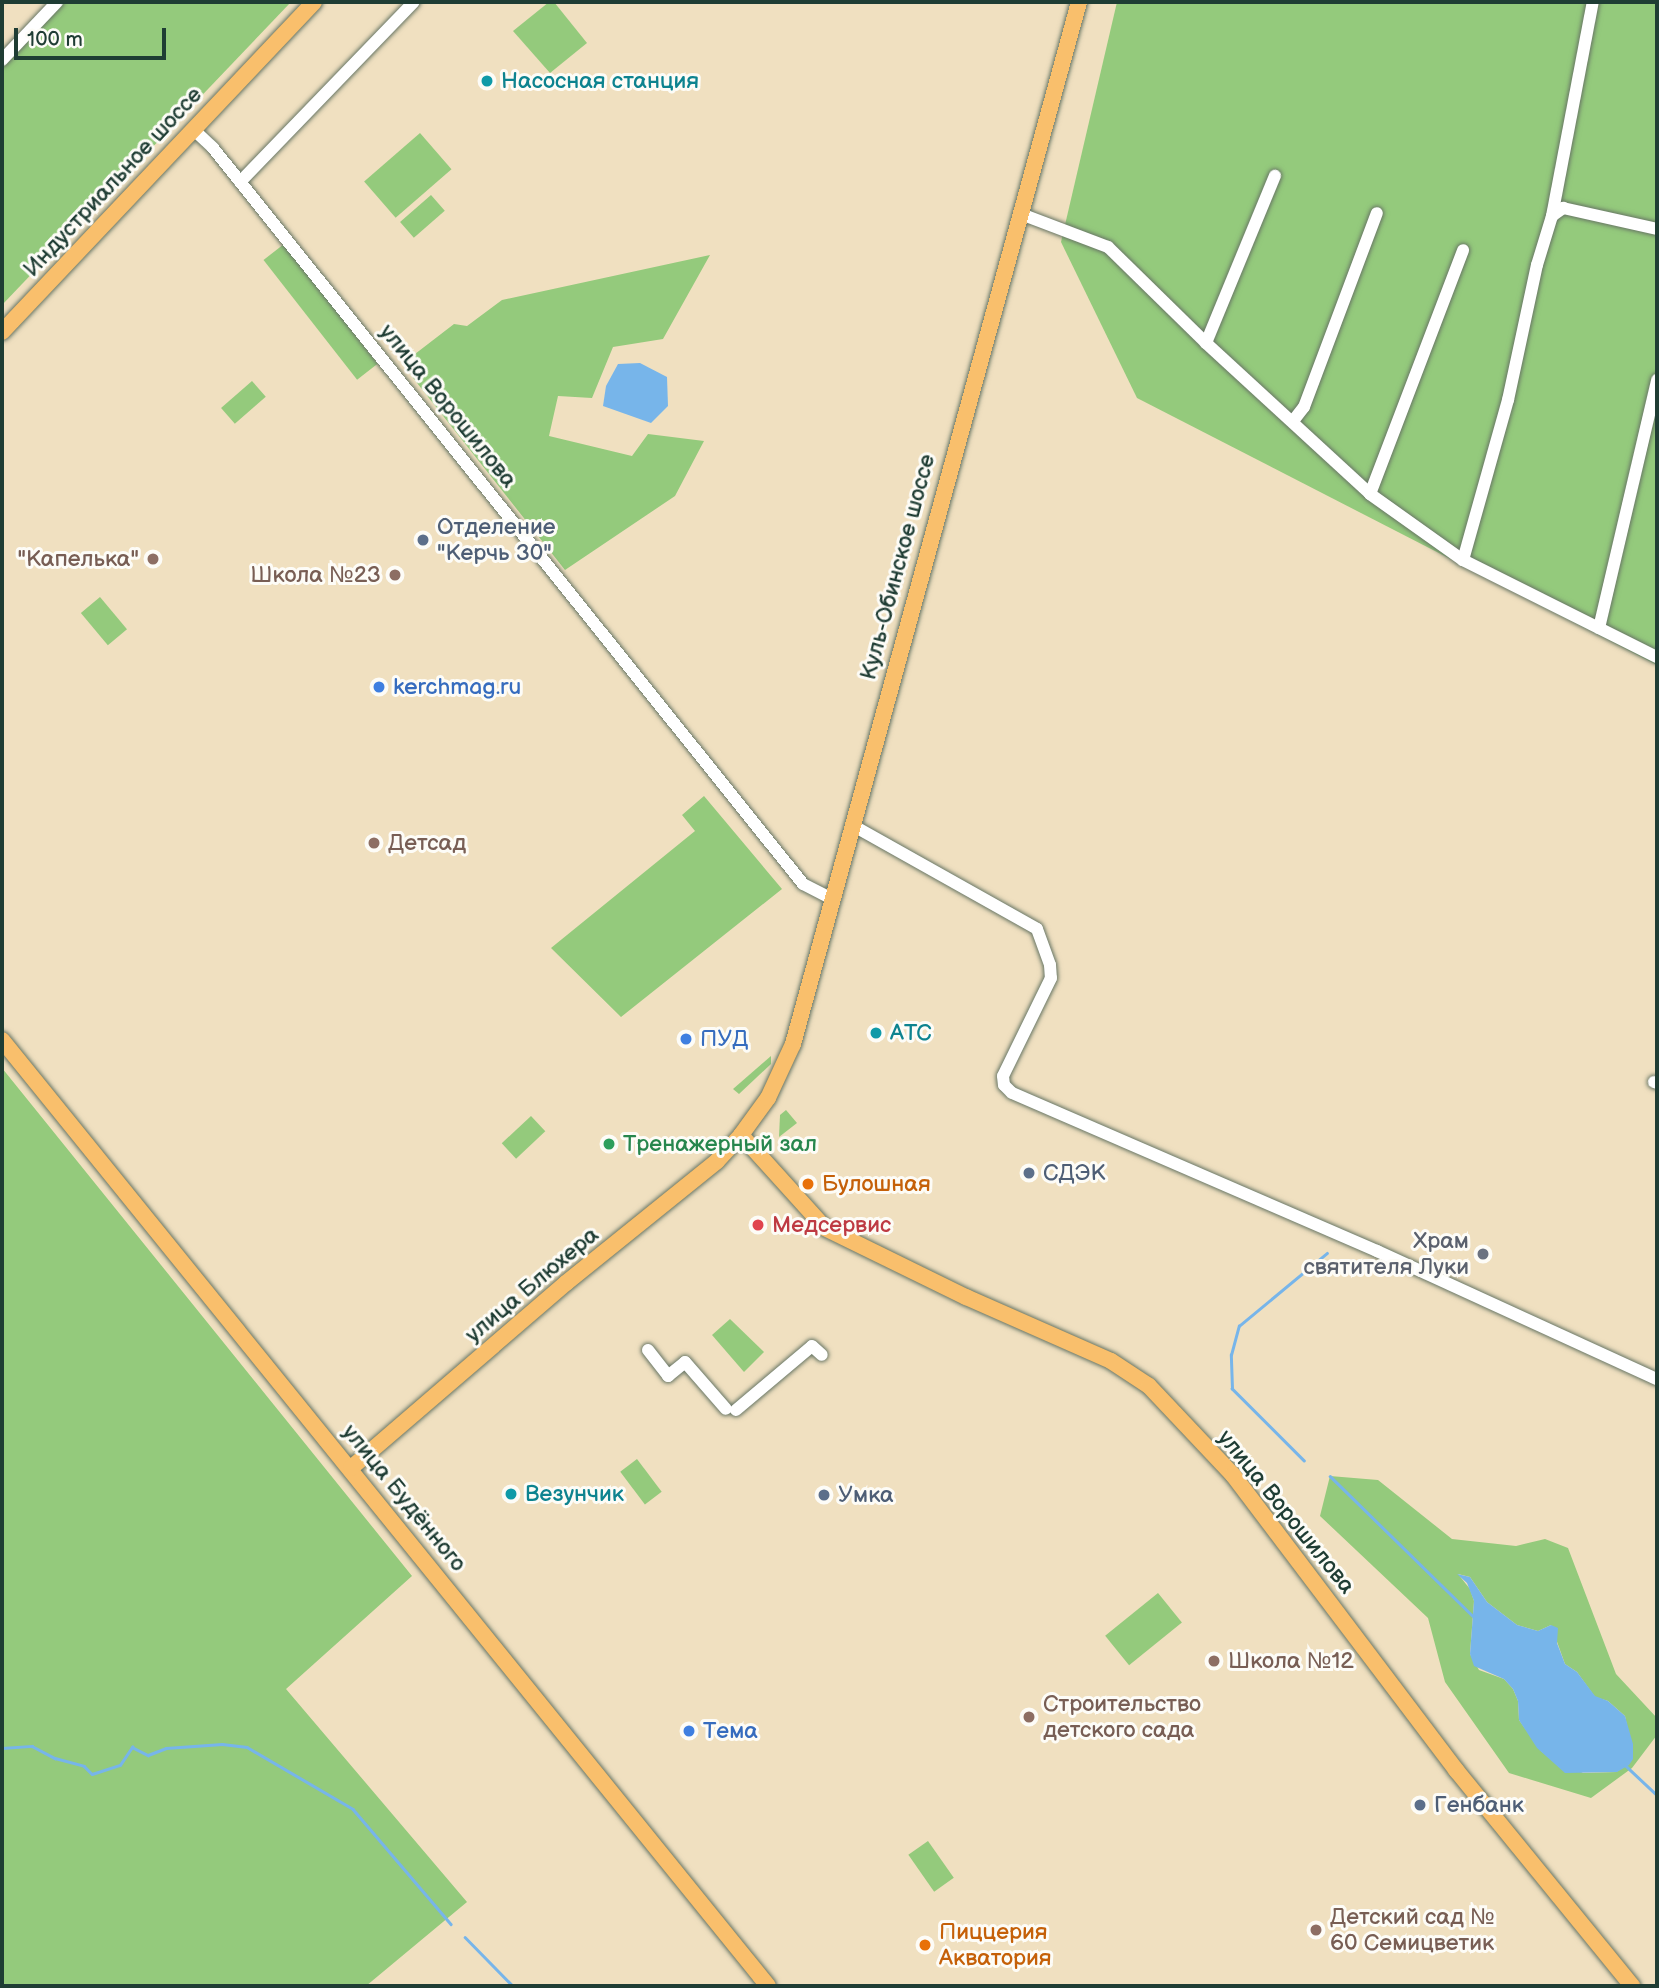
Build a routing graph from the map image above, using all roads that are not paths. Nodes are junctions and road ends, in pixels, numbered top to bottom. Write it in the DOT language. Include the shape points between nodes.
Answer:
graph roads {
  1 [pos="57,2"];
  2 [pos="314,2"];
  3 [pos="414,2"];
  4 [pos="1079,2"];
  5 [pos="1593,2"];
  6 [pos="2,60"];
  7 [pos="194,130"];
  8 [pos="1275,176"];
  9 [pos="240,182"];
  10 [pos="1377,213"];
  11 [pos="1021,214"];
  12 [pos="1552,216"];
  13 [pos="1657,229"];
  14 [pos="1463,250"];
  15 [pos="2,332"];
  16 [pos="1206,343"];
  17 [pos="1657,380"];
  18 [pos="1293,421"];
  19 [pos="1370,494"];
  20 [pos="1463,559"];
  21 [pos="1598,628"];
  22 [pos="1657,657"];
  23 [pos="852,825"];
  24 [pos="831,898"];
  25 [pos="2,1040"];
  26 [pos="741,1135"];
  27 [pos="648,1350"];
  28 [pos="822,1356"];
  29 [pos="1657,1378"];
  30 [pos="351,1468"];
  31 [pos="768,1986"];
  32 [pos="1632,1986"];
  1 -- 6 [label="street"];
  2 -- 7 [label="main road, Индустриальное шоссе"];
  3 -- 9 [label="street"];
  4 -- 11 [label="main road, Куль-Обинское шоссе"];
  5 -- 12 [label="street"];
  7 -- 9 [label="street, улица Ворошилова"];
  7 -- 15 [label="main road, Индустриальное шоссе"];
  8 -- 16 [label="street"];
  9 -- 24 [label="street, улица Ворошилова" via="803,884"];
  10 -- 18 [label="street" via="1304,407"];
  11 -- 16 [label="street" via="1108,247"];
  11 -- 23 [label="main road, Куль-Обинское шоссе"];
  12 -- 13 [label="street" via="1563,208"];
  12 -- 20 [label="street" via="1508,400"];
  14 -- 19 [label="street"];
  16 -- 18 [label="street"];
  17 -- 21 [label="street"];
  18 -- 19 [label="street"];
  19 -- 20 [label="street"];
  20 -- 21 [label="street"];
  21 -- 22 [label="street"];
  23 -- 24 [label="main road, Куль-Обинское шоссе"];
  23 -- 29 [label="street" via="1037,929 1051,978 1003,1076 1012,1093"];
  24 -- 26 [label="main road, Куль-Обинское шоссе" via="793,1044 768,1098"];
  25 -- 30 [label="main road, улица Будённого"];
  26 -- 30 [label="main road, улица Блюхера" via="717,1161 565,1283"];
  26 -- 32 [label="main road, улица Ворошилова" via="825,1228 1111,1361 1149,1385 1233,1475 1456,1770"];
  27 -- 28 [label="street" via="668,1376 685,1362 731,1410 813,1346"];
  30 -- 31 [label="main road, улица Будённого"];
}
